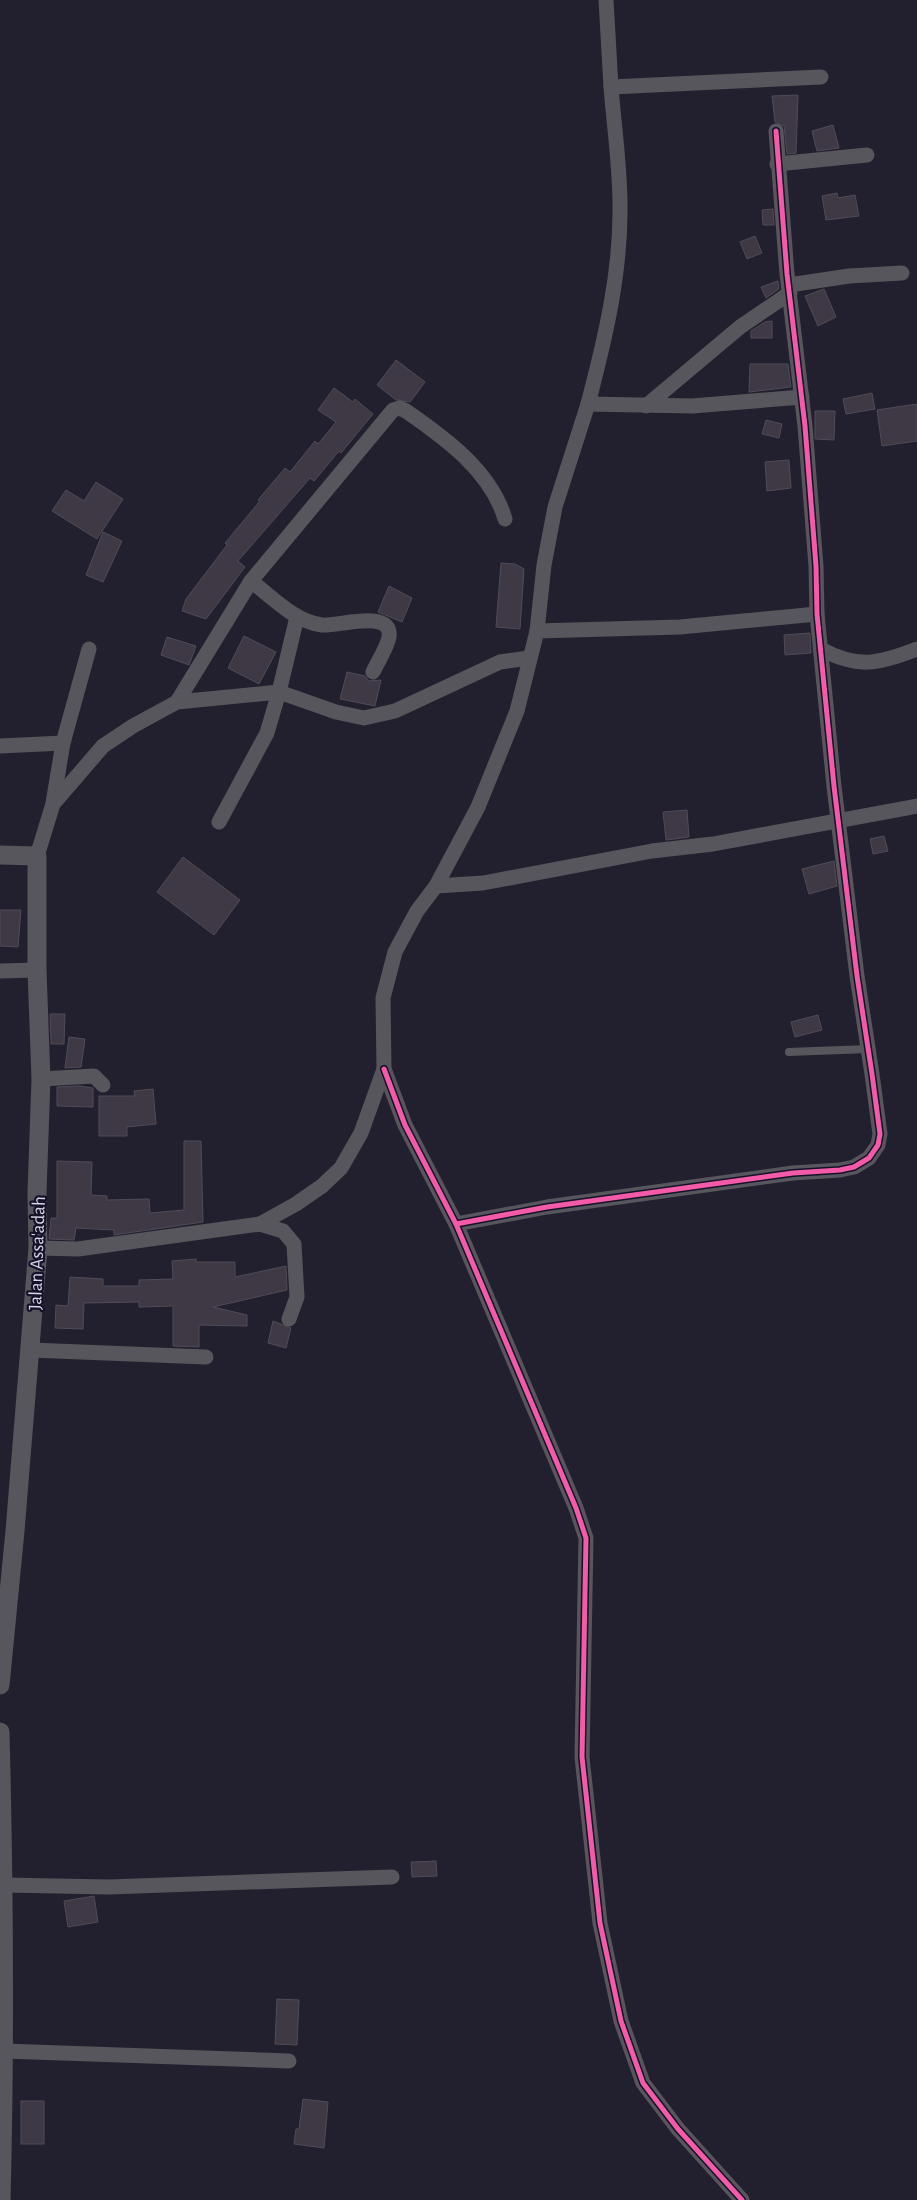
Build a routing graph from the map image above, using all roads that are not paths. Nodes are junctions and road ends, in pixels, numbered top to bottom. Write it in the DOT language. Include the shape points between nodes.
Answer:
graph roads {
  1 [pos="606,0"];
  2 [pos="821,77"];
  3 [pos="611,87"];
  4 [pos="776,132"];
  5 [pos="867,155"];
  6 [pos="777,164"];
  7 [pos="902,273"];
  8 [pos="789,289"];
  9 [pos="802,397"];
  10 [pos="588,404"];
  11 [pos="646,406"];
  12 [pos="505,519"];
  13 [pos="251,581"];
  14 [pos="817,614"];
  15 [pos="297,617"];
  16 [pos="537,630"];
  17 [pos="89,649"];
  18 [pos="821,649"];
  19 [pos="917,649"];
  20 [pos="529,658"];
  21 [pos="373,672"];
  22 [pos="279,692"];
  23 [pos="177,702"];
  24 [pos="63,743"];
  25 [pos="0,746"];
  26 [pos="52,804"];
  27 [pos="917,806"];
  28 [pos="838,820"];
  29 [pos="219,822"];
  30 [pos="0,855"];
  31 [pos="37,856"];
  32 [pos="436,886"];
  33 [pos="37,970"];
  34 [pos="0,971"];
  35 [pos="868,1048"];
  36 [pos="789,1052"];
  37 [pos="384,1069"];
  38 [pos="41,1079"];
  39 [pos="103,1085"];
  40 [pos="260,1224"];
  41 [pos="456,1224"];
  42 [pos="38,1248"];
  43 [pos="289,1320"];
  44 [pos="31,1350"];
  45 [pos="206,1357"];
  46 [pos="0,1685"];
  47 [pos="0,1732"];
  48 [pos="392,1877"];
  49 [pos="4,1886"];
  50 [pos="4,2051"];
  51 [pos="289,2061"];
  52 [pos="2,2075"];
  53 [pos="1,2200"];
  54 [pos="742,2200"];
  1 -- 3 [label="street"];
  2 -- 3 [label="street"];
  3 -- 10 [label="street" via="620,204 619,244 614,291"];
  4 -- 6 [label="street"];
  5 -- 6 [label="street"];
  6 -- 8 [label="street"];
  7 -- 8 [label="street" via="850,276"];
  8 -- 9 [label="street"];
  8 -- 11 [label="street"];
  9 -- 11 [label="street" via="692,406"];
  9 -- 14 [label="street"];
  10 -- 11 [label="street"];
  10 -- 16 [label="street" via="555,507"];
  12 -- 13 [label="street" via="494,494 465,458 444,438 400,408 393,410"];
  13 -- 15 [label="street"];
  13 -- 23 [label="street"];
  14 -- 16 [label="street" via="680,627"];
  14 -- 18 [label="street"];
  15 -- 21 [label="street" via="322,626 372,620 384,624 389,637"];
  15 -- 22 [label="street"];
  16 -- 20 [label="street"];
  17 -- 24 [label="street"];
  18 -- 19 [label="street" via="846,661 869,662 888,660"];
  18 -- 28 [label="street"];
  20 -- 22 [label="street" via="500,662 395,711 364,718"];
  20 -- 32 [label="street" via="514,720 478,807"];
  22 -- 23 [label="street"];
  22 -- 29 [label="street" via="267,733"];
  23 -- 26 [label="street" via="103,746"];
  24 -- 25 [label="street"];
  24 -- 26 [label="street"];
  26 -- 31 [label="street"];
  27 -- 28 [label="street"];
  28 -- 32 [label="street" via="483,883"];
  28 -- 35 [label="street"];
  30 -- 31 [label="street"];
  31 -- 33 [label="street, Jalan Assa'adah"];
  32 -- 37 [label="street" via="417,911 395,952 383,998"];
  33 -- 34 [label="street"];
  33 -- 38 [label="street, Jalan Assa'adah"];
  35 -- 36 [label="lane"];
  35 -- 41 [label="street" via="880,1134 878,1145 869,1158 854,1167 547,1206"];
  37 -- 40 [label="street" via="361,1133 342,1168 296,1204"];
  37 -- 41 [label="street" via="405,1125"];
  38 -- 39 [label="street" via="94,1076"];
  38 -- 42 [label="street, Jalan Assa'adah"];
  40 -- 42 [label="street" via="78,1249"];
  40 -- 43 [label="street" via="284,1231 294,1244 297,1296"];
  41 -- 54 [label="street" via="586,1538 582,1757 600,1923 622,2021 643,2083 678,2129"];
  42 -- 44 [label="street, Jalan Assa'adah"];
  44 -- 45 [label="street"];
  44 -- 46 [label="street, Jalan Assa'adah"];
  47 -- 49 [label="street"];
  48 -- 49 [label="street" via="109,1887"];
  49 -- 50 [label="street"];
  50 -- 51 [label="street"];
  50 -- 52 [label="street"];
  52 -- 53 [label="street"];
}
